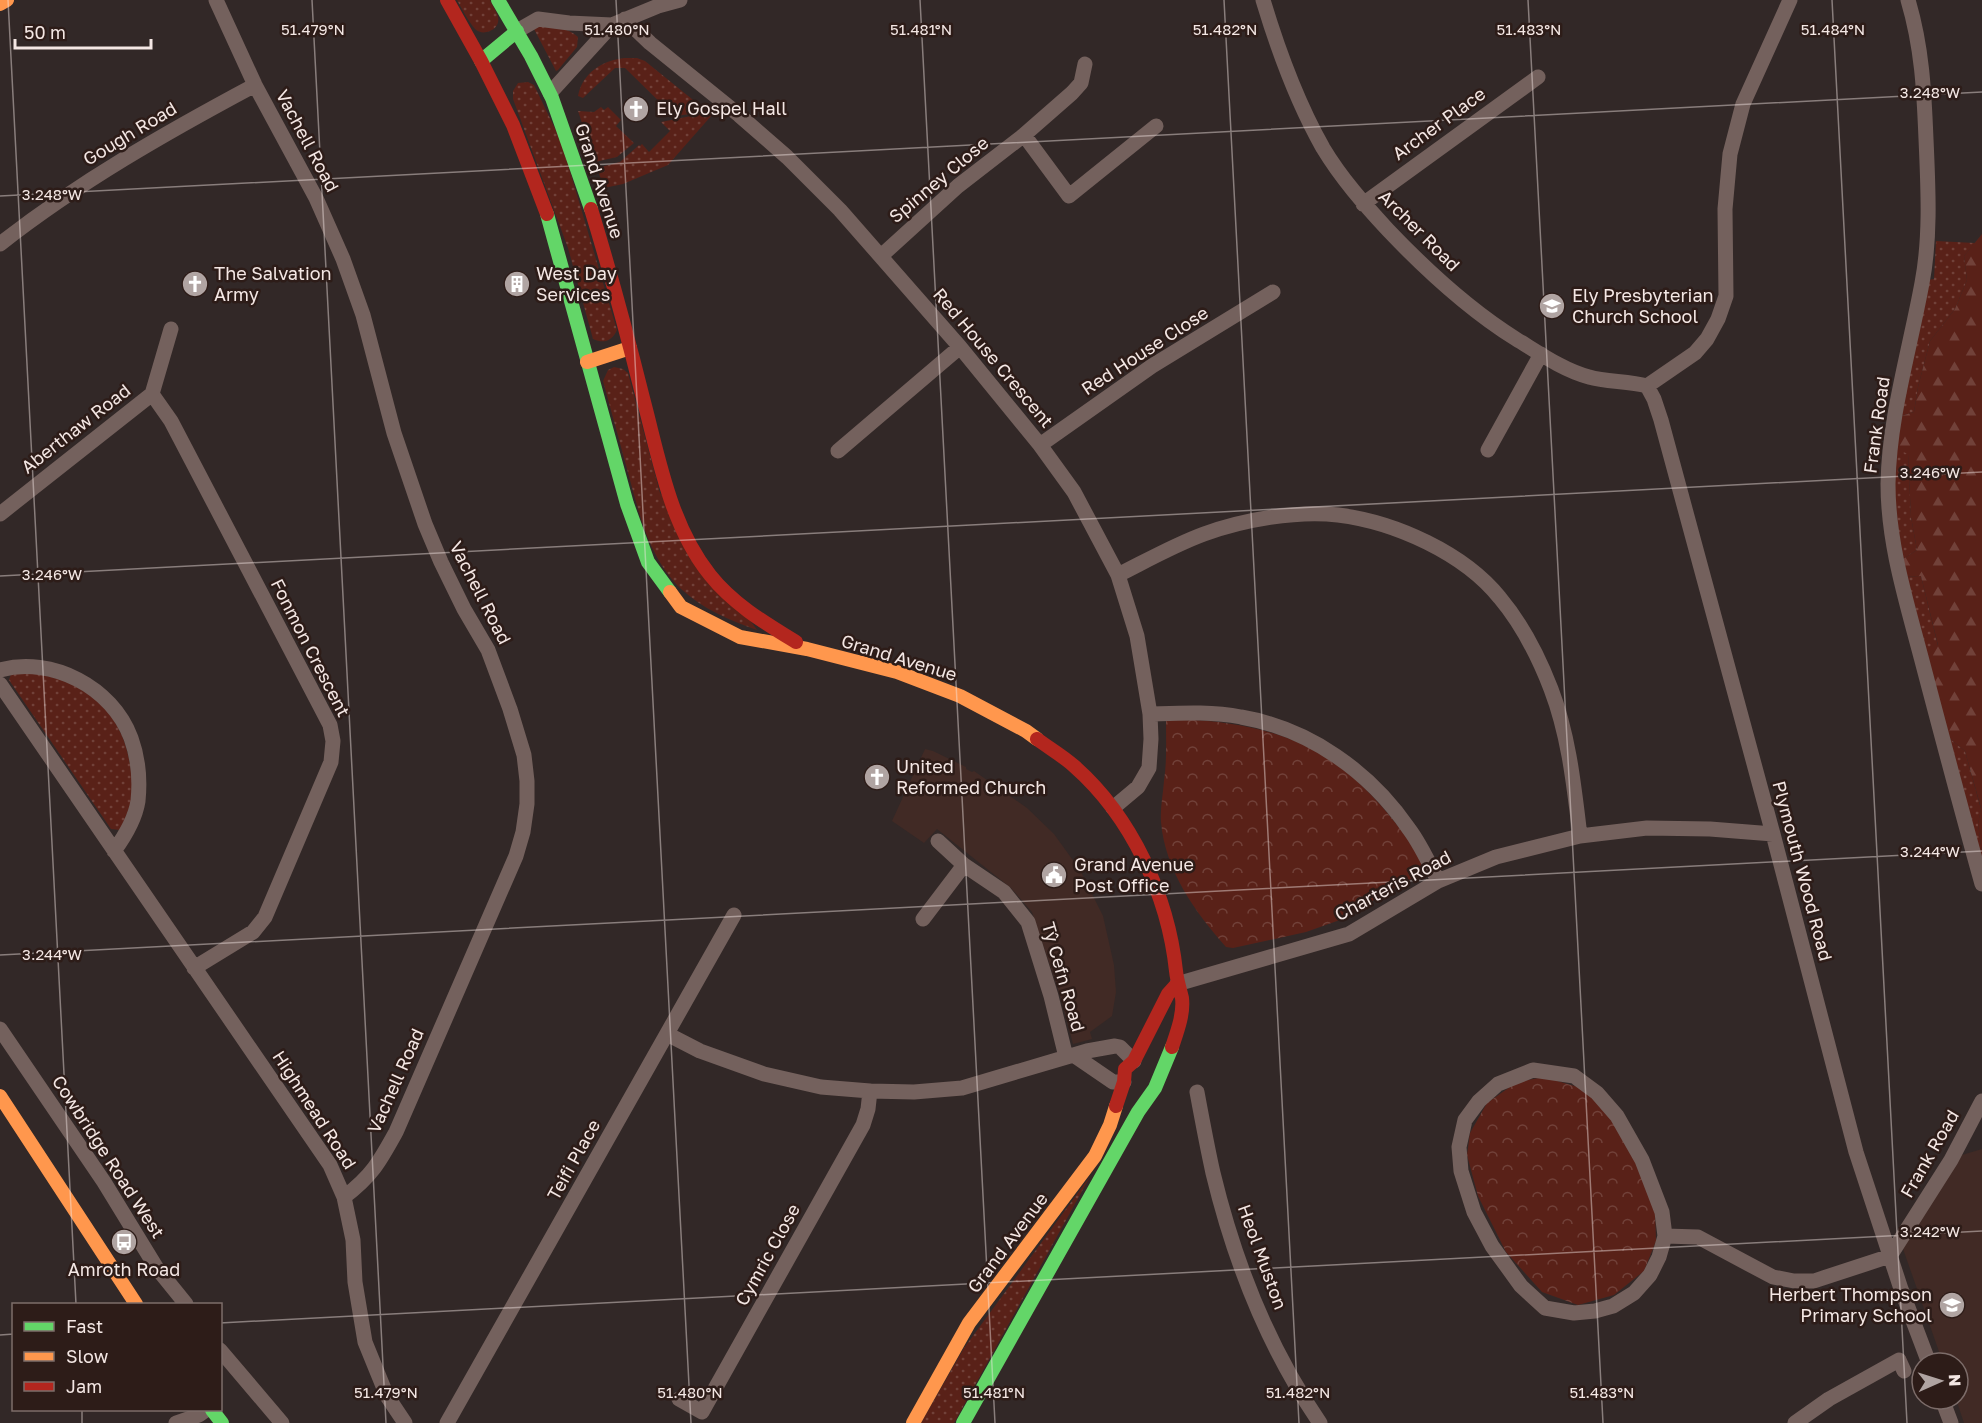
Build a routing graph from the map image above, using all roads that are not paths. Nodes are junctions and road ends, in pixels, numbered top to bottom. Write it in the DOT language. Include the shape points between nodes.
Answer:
graph roads {
  1 [pos="7,0"];
  2 [pos="216,0"];
  3 [pos="447,0"];
  4 [pos="498,0"];
  5 [pos="680,0"];
  6 [pos="1263,0"];
  7 [pos="1790,0"];
  8 [pos="1908,0"];
  9 [pos="0,4"];
  10 [pos="619,22"];
  11 [pos="517,31"];
  12 [pos="482,61"];
  13 [pos="1085,64"];
  14 [pos="1538,77"];
  15 [pos="255,85"];
  16 [pos="550,93"];
  17 [pos="1156,126"];
  18 [pos="1024,135"];
  19 [pos="1364,204"];
  20 [pos="0,244"];
  21 [pos="880,256"];
  22 [pos="1273,292"];
  23 [pos="171,329"];
  24 [pos="960,347"];
  25 [pos="630,348"];
  26 [pos="1541,354"];
  27 [pos="587,362"];
  28 [pos="1647,386"];
  29 [pos="152,394"];
  30 [pos="1040,445"];
  31 [pos="1488,450"];
  32 [pos="838,451"];
  33 [pos="0,514"];
  34 [pos="1118,575"];
  35 [pos="807,649"];
  36 [pos="0,670"];
  37 [pos="0,684"];
  38 [pos="1150,714"];
  39 [pos="1113,808"];
  40 [pos="1773,834"];
  41 [pos="1580,836"];
  42 [pos="938,841"];
  43 [pos="114,851"];
  44 [pos="964,864"];
  45 [pos="1438,881"];
  46 [pos="1982,884"];
  47 [pos="734,915"];
  48 [pos="923,919"];
  49 [pos="195,968"];
  50 [pos="1177,984"];
  51 [pos="0,1029"];
  52 [pos="667,1034"];
  53 [pos="1070,1056"];
  54 [pos="1148,1065"];
  55 [pos="1124,1082"];
  56 [pos="870,1091"];
  57 [pos="1197,1092"];
  58 [pos="1150,1093"];
  59 [pos="0,1096"];
  60 [pos="1982,1101"];
  61 [pos="344,1197"];
  62 [pos="1665,1236"];
  63 [pos="1890,1256"];
  64 [pos="135,1303"];
  65 [pos="184,1303"];
  66 [pos="1925,1351"];
  67 [pos="222,1352"];
  68 [pos="1904,1371"];
  69 [pos="679,1400"];
  70 [pos="205,1411"];
  71 [pos="213,1411"];
  72 [pos="176,1423"];
  73 [pos="222,1423"];
  74 [pos="282,1423"];
  75 [pos="405,1423"];
  76 [pos="447,1423"];
  77 [pos="913,1423"];
  78 [pos="963,1423"];
  79 [pos="1320,1423"];
  80 [pos="1795,1423"];
  1 -- 9 [label="main road"];
  2 -- 15 [label="street, Vachell Road"];
  3 -- 12 [label="main road, Grand Avenue"];
  4 -- 11 [label="main road, Grand Avenue"];
  5 -- 10 [label="street"];
  6 -- 19 [label="street, Archer Road" via="1306,114 1324,148"];
  7 -- 28 [label="street" via="1743,104 1730,154 1725,209 1726,296 1718,319 1695,353"];
  8 -- 46 [label="street, Frank Road" via="1923,68 1927,240 1890,446 1889,512 1913,628"];
  10 -- 11 [label="street" via="538,19"];
  10 -- 16 [label="street"];
  10 -- 21 [label="street, Red House Crescent" via="650,43 787,157"];
  11 -- 12 [label="main road"];
  11 -- 16 [label="main road, Grand Avenue"];
  12 -- 27 [label="main road, Grand Avenue" via="513,125 551,224"];
  13 -- 18 [label="street, Spinney Close" via="1081,82 1072,93"];
  14 -- 19 [label="street, Archer Place"];
  15 -- 20 [label="street, Gough Road" via="108,168"];
  15 -- 61 [label="street, Vachell Road" via="316,198 343,258 408,474 441,562 488,650 519,735 527,781 527,804 516,856 396,1132 377,1167"];
  16 -- 25 [label="main road, Grand Avenue" via="590,202"];
  17 -- 18 [label="street" via="1069,196"];
  18 -- 21 [label="street, Spinney Close"];
  19 -- 26 [label="street, Archer Road" via="1437,280 1488,321"];
  21 -- 24 [label="street, Red House Crescent"];
  22 -- 30 [label="street, Red House Close" via="1152,366"];
  23 -- 29 [label="street, Aberthaw Road"];
  24 -- 30 [label="street, Red House Crescent"];
  24 -- 32 [label="street"];
  25 -- 27 [label="main road"];
  25 -- 35 [label="main road, Grand Avenue" via="662,472 690,545 704,568 752,616"];
  26 -- 28 [label="street, Archer Road" via="1590,378"];
  26 -- 31 [label="street"];
  27 -- 35 [label="main road, Grand Avenue" via="627,504 648,562 681,608 740,637"];
  28 -- 40 [label="street, Plymouth Wood Road" via="1661,420"];
  29 -- 33 [label="street, Aberthaw Road"];
  29 -- 49 [label="street, Fonmon Crescent" via="177,432 330,725 333,741 332,762 265,917 253,932"];
  30 -- 34 [label="street, Red House Crescent" via="1074,492"];
  34 -- 38 [label="street, Red House Crescent" via="1137,636"];
  34 -- 41 [label="street" via="1204,534 1283,517 1338,515 1392,528 1434,544 1477,574 1519,623 1551,689 1571,768"];
  35 -- 39 [label="main road, Grand Avenue" via="897,672 991,711 1074,766"];
  36 -- 43 [label="street" via="33,666 63,672 87,684 114,708 131,737 138,769 138,803 128,831"];
  37 -- 43 [label="street, Highmead Road"];
  38 -- 39 [label="street, Red House Crescent" via="1149,768 1138,787"];
  38 -- 45 [label="street" via="1241,716 1321,745 1354,768 1392,807"];
  39 -- 50 [label="main road, Grand Avenue" via="1140,851 1159,894 1172,938"];
  40 -- 41 [label="street, Charteris Road" via="1647,828"];
  40 -- 63 [label="street, Plymouth Wood Road" via="1856,1152"];
  41 -- 45 [label="street, Charteris Road" via="1496,858"];
  42 -- 44 [label="street, Tŷ Cefn Road"];
  43 -- 49 [label="street, Highmead Road"];
  44 -- 48 [label="street"];
  44 -- 53 [label="street, Tŷ Cefn Road" via="1004,892 1028,922"];
  45 -- 50 [label="street, Charteris Road" via="1349,934"];
  47 -- 52 [label="street, Teifi Place"];
  49 -- 61 [label="street, Highmead Road" via="319,1147"];
  50 -- 54 [label="main road, Grand Avenue" via="1168,994"];
  50 -- 54 [label="main road, Grand Avenue" via="1182,999 1170,1053"];
  51 -- 65 [label="street, Cowbridge Road West" via="104,1182 156,1267"];
  52 -- 56 [label="street" via="700,1051 764,1074 821,1087"];
  52 -- 76 [label="street, Teifi Place"];
  53 -- 54 [label="street" via="1115,1046"];
  53 -- 55 [label="street" via="1113,1082"];
  53 -- 56 [label="street" via="962,1088"];
  54 -- 55 [label="main road, Grand Avenue" via="1125,1069"];
  54 -- 58 [label="main road, Grand Avenue" via="1155,1088"];
  55 -- 58 [label="main road" via="1132,1093"];
  55 -- 77 [label="main road, Grand Avenue" via="1095,1156 969,1323"];
  56 -- 69 [label="street, Cymric Close" via="864,1125 702,1412"];
  57 -- 79 [label="street, Heol Muston" via="1234,1246 1264,1321"];
  58 -- 78 [label="main road, Grand Avenue"];
  59 -- 64 [label="main road"];
  60 -- 63 [label="street, Frank Road" via="1952,1160"];
  61 -- 75 [label="street, Highmead Road" via="354,1240 355,1282 365,1342 387,1396"];
  62 -- 62 [label="street" via="1650,1275 1634,1293 1595,1311 1574,1313 1545,1308 1521,1286 1492,1246 1474,1212 1461,1171 1459,1147 1465,1120 1498,1084 1533,1070 1574,1076 1617,1116 1642,1160 1662,1212"];
  62 -- 63 [label="street" via="1698,1237 1773,1277 1794,1281 1814,1281"];
  63 -- 66 [label="street, Plymouth Wood Road"];
  67 -- 74 [label="street"];
  68 -- 80 [label="street" via="1899,1360"];
  70 -- 72 [label="street"];
  71 -- 73 [label="main road"];
}
